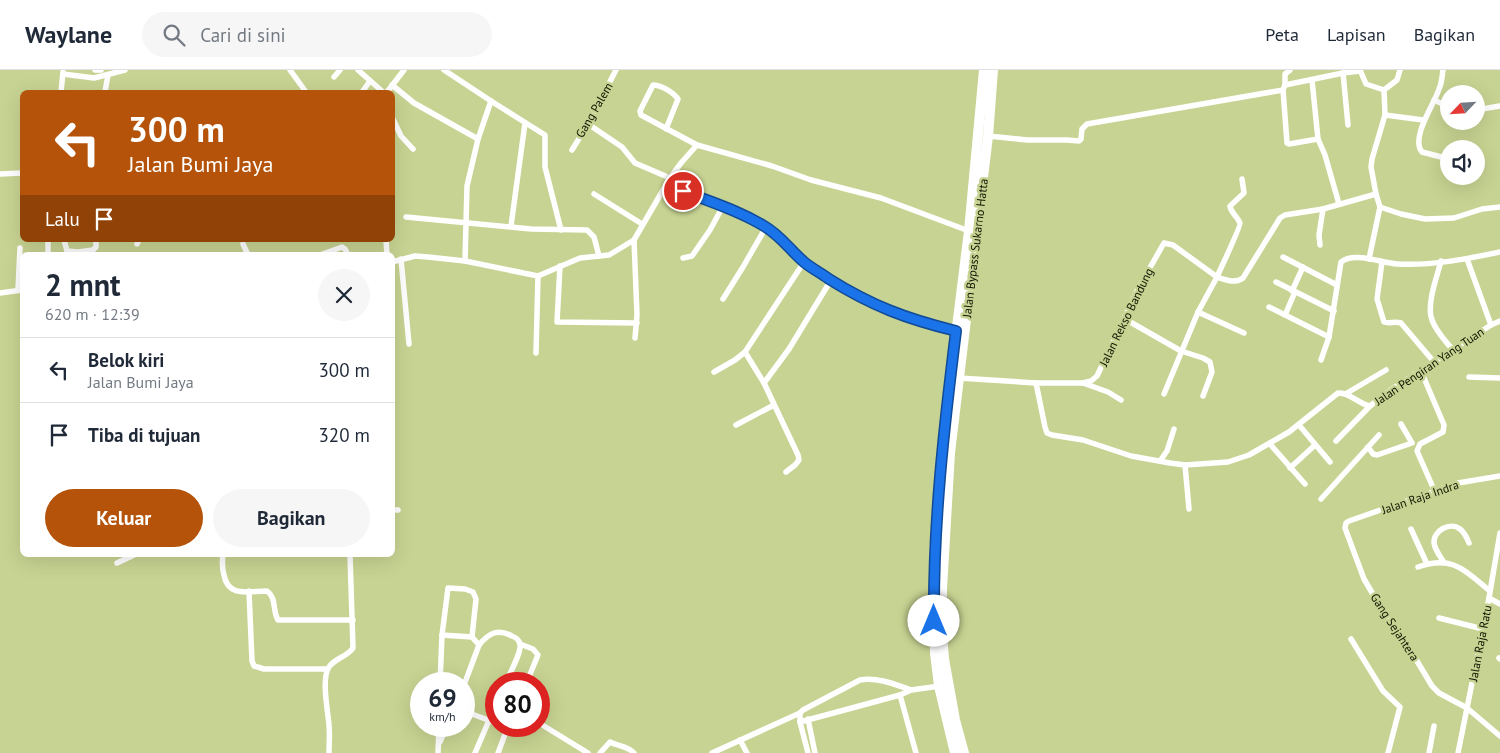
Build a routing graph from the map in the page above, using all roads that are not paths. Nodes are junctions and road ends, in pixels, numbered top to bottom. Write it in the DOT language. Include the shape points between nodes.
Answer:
graph roads {
  1 [pos="95,70"];
  2 [pos="101,70"];
  3 [pos="125,70"];
  4 [pos="290,70"];
  5 [pos="340,70"];
  6 [pos="358,70"];
  7 [pos="404,70"];
  8 [pos="444,70"];
  9 [pos="616,70"];
  10 [pos="984,70"];
  11 [pos="993,70"];
  12 [pos="1290,70"];
  13 [pos="1360,70"];
  14 [pos="1400,70"];
  15 [pos="1443,70"];
  16 [pos="63,72"];
  17 [pos="1343,73"];
  18 [pos="108,75"];
  19 [pos="334,77"];
  20 [pos="1312,80"];
  21 [pos="370,81"];
  22 [pos="392,85"];
  23 [pos="1284,87"];
  24 [pos="61,90"];
  25 [pos="105,90"];
  26 [pos="305,90"];
  27 [pos="363,90"];
  28 [pos="381,90"];
  29 [pos="388,90"];
  30 [pos="1384,90"];
  31 [pos="1434,100"];
  32 [pos="491,101"];
  33 [pos="1440,103"];
  34 [pos="1500,106"];
  35 [pos="1485,108"];
  36 [pos="1385,115"];
  37 [pos="1423,120"];
  38 [pos="395,123"];
  39 [pos="525,123"];
  40 [pos="588,124"];
  41 [pos="1348,125"];
  42 [pos="666,129"];
  43 [pos="988,136"];
  44 [pos="478,139"];
  45 [pos="1318,139"];
  46 [pos="697,145"];
  47 [pos="413,149"];
  48 [pos="572,150"];
  49 [pos="1440,157"];
  50 [pos="20,173"];
  51 [pos="0,174"];
  52 [pos="670,178"];
  53 [pos="1242,179"];
  54 [pos="667,184"];
  55 [pos="594,194"];
  56 [pos="1376,194"];
  57 [pos="1339,204"];
  58 [pos="723,206"];
  59 [pos="1380,207"];
  60 [pos="1500,207"];
  61 [pos="1323,209"];
  62 [pos="406,218"];
  63 [pos="465,222"];
  64 [pos="642,224"];
  65 [pos="511,226"];
  66 [pos="766,227"];
  67 [pos="561,230"];
  68 [pos="969,231"];
  69 [pos="634,240"];
  70 [pos="96,242"];
  71 [pos="243,244"];
  72 [pos="1320,245"];
  73 [pos="20,248"];
  74 [pos="70,252"];
  75 [pos="247,252"];
  76 [pos="328,252"];
  77 [pos="347,252"];
  78 [pos="1500,252"];
  79 [pos="599,256"];
  80 [pos="1283,257"];
  81 [pos="683,258"];
  82 [pos="401,259"];
  83 [pos="1370,259"];
  84 [pos="1467,259"];
  85 [pos="395,261"];
  86 [pos="465,261"];
  87 [pos="1441,261"];
  88 [pos="804,262"];
  89 [pos="1382,262"];
  90 [pos="560,266"];
  91 [pos="1303,267"];
  92 [pos="538,276"];
  93 [pos="1216,277"];
  94 [pos="831,280"];
  95 [pos="1276,282"];
  96 [pos="1337,285"];
  97 [pos="20,290"];
  98 [pos="1293,291"];
  99 [pos="0,293"];
  100 [pos="723,299"];
  101 [pos="1269,307"];
  102 [pos="1334,311"];
  103 [pos="1198,312"];
  104 [pos="1285,314"];
  105 [pos="1125,319"];
  106 [pos="1500,321"];
  107 [pos="636,323"];
  108 [pos="1491,325"];
  109 [pos="956,331"];
  110 [pos="1244,333"];
  111 [pos="1330,337"];
  112 [pos="635,338"];
  113 [pos="409,344"];
  114 [pos="1453,350"];
  115 [pos="1182,351"];
  116 [pos="745,352"];
  117 [pos="536,354"];
  118 [pos="1321,360"];
  119 [pos="1434,362"];
  120 [pos="1386,370"];
  121 [pos="714,372"];
  122 [pos="1421,372"];
  123 [pos="1469,377"];
  124 [pos="958,378"];
  125 [pos="1500,378"];
  126 [pos="1036,383"];
  127 [pos="1083,383"];
  128 [pos="764,384"];
  129 [pos="1164,394"];
  130 [pos="1347,394"];
  131 [pos="1203,396"];
  132 [pos="1121,400"];
  133 [pos="774,405"];
  134 [pos="1370,406"];
  135 [pos="1401,424"];
  136 [pos="736,425"];
  137 [pos="1299,425"];
  138 [pos="1174,429"];
  139 [pos="1379,435"];
  140 [pos="1336,441"];
  141 [pos="1412,443"];
  142 [pos="1270,444"];
  143 [pos="1315,445"];
  144 [pos="1419,445"];
  145 [pos="1368,447"];
  146 [pos="1160,461"];
  147 [pos="1330,462"];
  148 [pos="1185,465"];
  149 [pos="1290,468"];
  150 [pos="786,472"];
  151 [pos="1500,476"];
  152 [pos="1305,484"];
  153 [pos="1434,492"];
  154 [pos="1321,500"];
  155 [pos="1189,508"];
  156 [pos="1345,528"];
  157 [pos="1411,529"];
  158 [pos="1500,533"];
  159 [pos="1469,543"];
  160 [pos="1499,548"];
  161 [pos="130,557"];
  162 [pos="223,557"];
  163 [pos="350,557"];
  164 [pos="1443,561"];
  165 [pos="117,563"];
  166 [pos="1427,564"];
  167 [pos="1418,567"];
  168 [pos="249,591"];
  169 [pos="1490,591"];
  170 [pos="1489,598"];
  171 [pos="1500,604"];
  172 [pos="1439,618"];
  173 [pos="353,620"];
  174 [pos="1483,629"];
  175 [pos="442,635"];
  176 [pos="472,637"];
  177 [pos="1351,639"];
  178 [pos="520,644"];
  179 [pos="479,645"];
  180 [pos="327,669"];
  181 [pos="440,672"];
  182 [pos="469,672"];
  183 [pos="510,672"];
  184 [pos="531,672"];
  185 [pos="944,685"];
  186 [pos="911,690"];
  187 [pos="900,695"];
  188 [pos="1467,708"];
  189 [pos="800,713"];
  190 [pos="808,719"];
  191 [pos="800,722"];
  192 [pos="1434,726"];
  193 [pos="485,729"];
  194 [pos="550,730"];
  195 [pos="1500,736"];
  196 [pos="438,737"];
  197 [pos="442,737"];
  198 [pos="503,737"];
  199 [pos="740,740"];
  200 [pos="438,746"];
  201 [pos="329,753"];
  202 [pos="438,753"];
  203 [pos="475,753"];
  204 [pos="498,753"];
  205 [pos="588,753"];
  206 [pos="600,753"];
  207 [pos="634,753"];
  208 [pos="712,753"];
  209 [pos="747,753"];
  210 [pos="808,753"];
  211 [pos="815,753"];
  212 [pos="916,753"];
  213 [pos="955,753"];
  214 [pos="964,753"];
  215 [pos="1388,753"];
  216 [pos="1429,753"];
  217 [pos="1458,753"];
  1 -- 2 [label="street"];
  3 -- 18 [label="street"];
  4 -- 26 [label="street"];
  5 -- 19 [label="street"];
  6 -- 21 [label="street"];
  7 -- 22 [label="street"];
  8 -- 32 [label="street"];
  9 -- 40 [label="street, Gang Palem"];
  10 -- 68 [label="highway, Jalan Bypass Sukarno Hatta"];
  11 -- 43 [label="highway, Jalan Bypass Sukarno Hatta"];
  12 -- 23 [label="street" via="1285,74"];
  13 -- 17 [label="street"];
  13 -- 30 [label="street" via="1366,84"];
  14 -- 30 [label="street" via="1398,80"];
  15 -- 31 [label="street" via="1440,89"];
  16 -- 18 [label="street" via="90,78"];
  16 -- 24 [label="street"];
  17 -- 20 [label="street"];
  17 -- 41 [label="street"];
  18 -- 25 [label="street"];
  20 -- 23 [label="street"];
  20 -- 45 [label="street"];
  21 -- 27 [label="street"];
  21 -- 28 [label="street"];
  22 -- 29 [label="street"];
  22 -- 44 [label="street" via="414,103"];
  23 -- 43 [label="street" via="1087,124 1082,128 1079,141"];
  23 -- 45 [label="street" via="1287,143"];
  30 -- 36 [label="street"];
  31 -- 33 [label="street"];
  31 -- 37 [label="street"];
  32 -- 39 [label="street"];
  32 -- 44 [label="street"];
  34 -- 35 [label="street"];
  36 -- 37 [label="street"];
  36 -- 56 [label="street" via="1371,167"];
  37 -- 49 [label="street" via="1419,149"];
  38 -- 47 [label="street"];
  39 -- 65 [label="street"];
  39 -- 67 [label="street" via="546,137 545,167"];
  40 -- 48 [label="street, Gang Palem"];
  40 -- 52 [label="street" via="622,147 636,163"];
  42 -- 42 [label="street" via="640,114 652,85 656,84 678,99"];
  42 -- 46 [label="street"];
  43 -- 124 [label="highway, Jalan Bypass Sukarno Hatta"];
  44 -- 63 [label="street" via="468,186"];
  45 -- 57 [label="street"];
  46 -- 52 [label="street"];
  46 -- 68 [label="street" via="881,198"];
  50 -- 51 [label="street"];
  52 -- 54 [label="street"];
  53 -- 93 [label="street" via="1244,193 1230,206 1240,228"];
  54 -- 58 [label="street"];
  54 -- 64 [label="street"];
  55 -- 64 [label="street"];
  56 -- 57 [label="street"];
  56 -- 59 [label="street"];
  57 -- 61 [label="street"];
  58 -- 66 [label="street"];
  58 -- 81 [label="street" via="692,256"];
  59 -- 60 [label="street" via="1425,219 1454,218"];
  59 -- 83 [label="street"];
  61 -- 72 [label="street"];
  61 -- 93 [label="street" via="1290,212 1280,218 1239,281"];
  62 -- 63 [label="street"];
  63 -- 65 [label="street"];
  63 -- 86 [label="street"];
  64 -- 69 [label="street"];
  65 -- 67 [label="street"];
  66 -- 88 [label="street"];
  66 -- 100 [label="street"];
  67 -- 79 [label="street" via="591,232"];
  68 -- 109 [label="highway, Jalan Bypass Sukarno Hatta"];
  69 -- 79 [label="street" via="614,252"];
  69 -- 107 [label="street"];
  70 -- 74 [label="street" via="90,251"];
  71 -- 75 [label="street"];
  73 -- 97 [label="street"];
  76 -- 77 [label="street" via="342,247"];
  78 -- 84 [label="street"];
  79 -- 90 [label="street" via="580,258"];
  80 -- 91 [label="street"];
  82 -- 85 [label="street"];
  82 -- 86 [label="street" via="415,256"];
  82 -- 113 [label="street"];
  83 -- 89 [label="street"];
  83 -- 96 [label="street" via="1344,259"];
  84 -- 87 [label="street"];
  84 -- 108 [label="street"];
  86 -- 92 [label="street"];
  87 -- 89 [label="street" via="1421,264"];
  87 -- 114 [label="street" via="1430,314"];
  88 -- 94 [label="street"];
  88 -- 116 [label="street"];
  89 -- 119 [label="street" via="1377,299 1381,318 1388,323 1401,323"];
  90 -- 92 [label="street"];
  90 -- 107 [label="street" via="557,322"];
  91 -- 96 [label="street"];
  91 -- 98 [label="street"];
  92 -- 117 [label="street"];
  93 -- 103 [label="street"];
  93 -- 105 [label="street, Jalan Rekso Bandung" via="1173,245 1164,243"];
  94 -- 109 [label="street" via="862,299 901,316"];
  94 -- 128 [label="street"];
  95 -- 98 [label="street"];
  96 -- 102 [label="street"];
  97 -- 99 [label="street"];
  98 -- 102 [label="street"];
  98 -- 104 [label="street"];
  101 -- 104 [label="street"];
  102 -- 111 [label="street"];
  103 -- 110 [label="street"];
  103 -- 115 [label="street"];
  104 -- 111 [label="street"];
  105 -- 115 [label="street"];
  105 -- 127 [label="street, Jalan Rekso Bandung" via="1097,376"];
  106 -- 108 [label="street, Jalan Pengiran Yang Tuan"];
  107 -- 112 [label="street"];
  108 -- 114 [label="street, Jalan Pengiran Yang Tuan"];
  109 -- 185 [label="highway, Jalan Bypass Sukarno Hatta" via="935,540 934,630"];
  111 -- 118 [label="street"];
  114 -- 119 [label="street, Jalan Pengiran Yang Tuan"];
  115 -- 129 [label="street"];
  115 -- 131 [label="street" via="1210,362 1212,372"];
  116 -- 121 [label="street"];
  116 -- 128 [label="street"];
  119 -- 122 [label="street, Jalan Pengiran Yang Tuan"];
  120 -- 130 [label="street"];
  122 -- 134 [label="street, Jalan Pengiran Yang Tuan"];
  122 -- 144 [label="street" via="1444,425 1443,432"];
  123 -- 125 [label="street"];
  124 -- 126 [label="street"];
  124 -- 185 [label="highway, Jalan Bypass Sukarno Hatta" via="942,589"];
  126 -- 127 [label="street"];
  126 -- 146 [label="street" via="1040,407 1052,435"];
  127 -- 132 [label="street"];
  128 -- 133 [label="street"];
  130 -- 134 [label="street, Jalan Pengiran Yang Tuan"];
  130 -- 137 [label="street" via="1341,392 1332,396"];
  133 -- 136 [label="street"];
  133 -- 150 [label="street" via="800,460"];
  134 -- 140 [label="street"];
  135 -- 141 [label="street"];
  137 -- 142 [label="street"];
  137 -- 143 [label="street"];
  138 -- 146 [label="street"];
  139 -- 145 [label="street"];
  141 -- 144 [label="street"];
  141 -- 145 [label="street" via="1378,455"];
  142 -- 148 [label="street" via="1228,462"];
  142 -- 149 [label="street"];
  143 -- 147 [label="street"];
  143 -- 149 [label="street"];
  144 -- 153 [label="street" via="1418,456"];
  145 -- 154 [label="street"];
  146 -- 148 [label="street"];
  148 -- 155 [label="street"];
  149 -- 152 [label="street"];
  151 -- 153 [label="street, Jalan Raja Indra" via="1458,483"];
  153 -- 156 [label="street, Jalan Raja Indra" via="1349,521"];
  156 -- 188 [label="street, Gang Sejahtera" via="1364,579 1432,686 1439,694"];
  157 -- 166 [label="street"];
  158 -- 160 [label="street, Jalan Raja Ratu"];
  159 -- 164 [label="street" via="1457,527 1450,526 1438,532 1435,547"];
  160 -- 169 [label="street, Jalan Raja Ratu"];
  161 -- 165 [label="street"];
  162 -- 168 [label="street" via="226,583 235,591"];
  163 -- 173 [label="street"];
  164 -- 166 [label="street"];
  164 -- 169 [label="street" via="1460,568"];
  166 -- 167 [label="street"];
  168 -- 173 [label="street" via="270,593 278,620"];
  168 -- 180 [label="street" via="254,666 264,669"];
  169 -- 170 [label="street, Jalan Raja Ratu"];
  170 -- 171 [label="street"];
  170 -- 174 [label="street, Jalan Raja Ratu"];
  172 -- 174 [label="street"];
  173 -- 180 [label="street" via="353,648"];
  174 -- 188 [label="street, Jalan Raja Ratu"];
  175 -- 176 [label="street"];
  175 -- 176 [label="street" via="448,588 465,588 474,592 476,599"];
  175 -- 181 [label="street"];
  176 -- 179 [label="street"];
  177 -- 215 [label="street" via="1386,695 1400,707"];
  178 -- 179 [label="street" via="518,639 501,631 485,637"];
  178 -- 183 [label="street"];
  178 -- 184 [label="street" via="533,649 538,655"];
  179 -- 182 [label="street"];
  180 -- 201 [label="street"];
  185 -- 186 [label="street"];
  185 -- 213 [label="highway, Jalan Bypass Sukarno Hatta"];
  185 -- 214 [label="highway, Jalan Bypass Sukarno Hatta"];
  186 -- 187 [label="street"];
  186 -- 189 [label="street" via="881,680 860,680"];
  187 -- 190 [label="street"];
  187 -- 212 [label="street"];
  188 -- 195 [label="street, Gang Sejahtera"];
  188 -- 217 [label="street, Jalan Raja Ratu"];
  189 -- 191 [label="street"];
  189 -- 199 [label="street"];
  190 -- 191 [label="street"];
  190 -- 211 [label="street"];
  191 -- 210 [label="street"];
  192 -- 216 [label="street"];
  193 -- 203 [label="street"];
  194 -- 205 [label="street"];
  196 -- 200 [label="street"];
  197 -- 200 [label="street"];
  198 -- 204 [label="street"];
  199 -- 208 [label="street"];
  199 -- 209 [label="street"];
  200 -- 202 [label="street"];
  206 -- 207 [label="street" via="609,742"];
}
